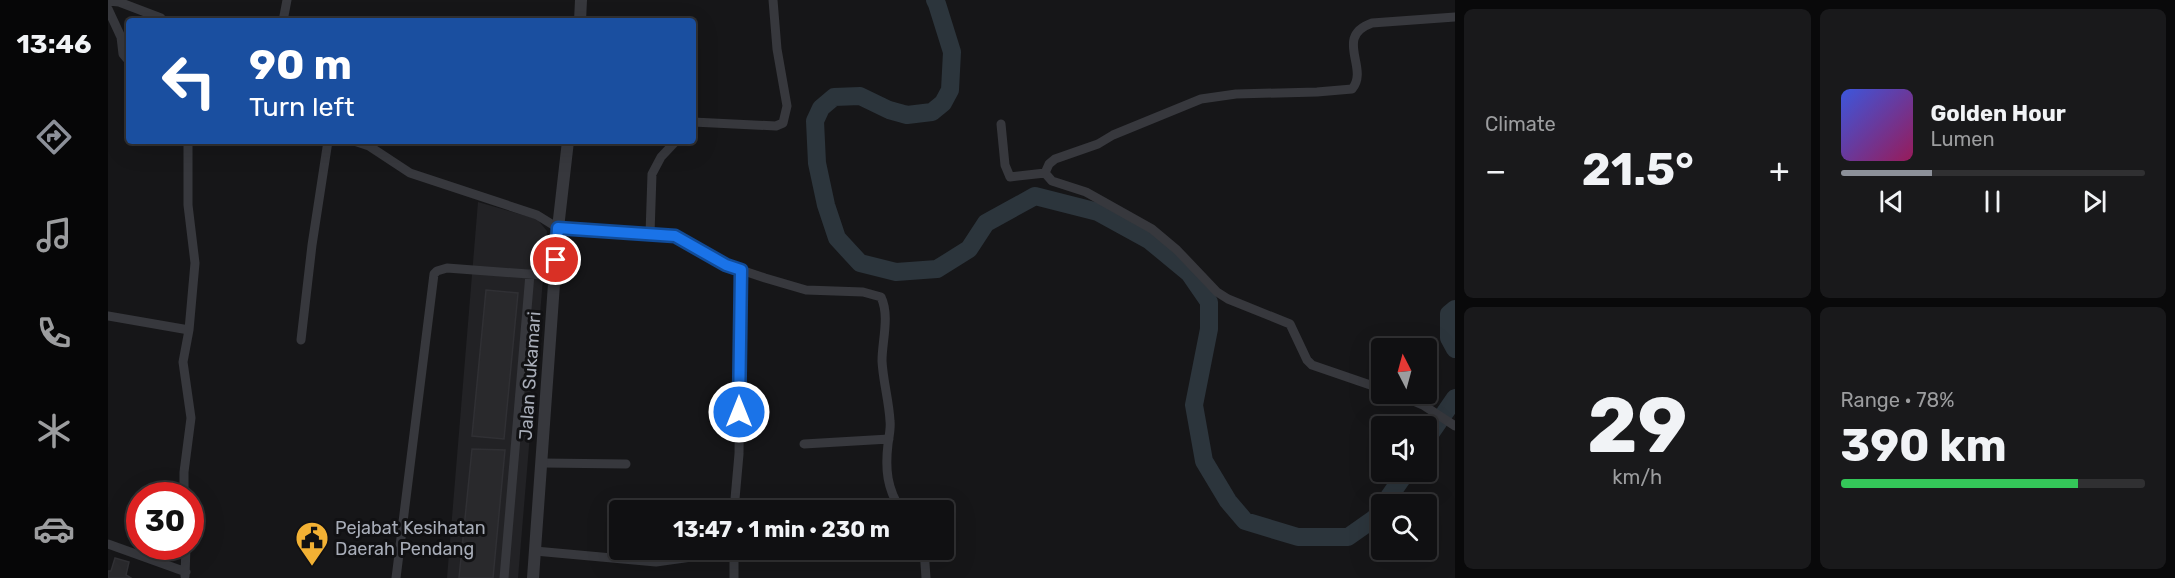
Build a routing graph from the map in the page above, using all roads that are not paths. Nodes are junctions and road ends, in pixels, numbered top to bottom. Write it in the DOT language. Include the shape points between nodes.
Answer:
graph roads {
  1 [pos="287,0"];
  2 [pos="580,0"];
  3 [pos="773,0"];
  4 [pos="108,1"];
  5 [pos="108,9"];
  6 [pos="1455,16"];
  7 [pos="160,18"];
  8 [pos="284,18"];
  9 [pos="580,18"];
  10 [pos="126,58"];
  11 [pos="696,122"];
  12 [pos="1001,124"];
  13 [pos="188,144"];
  14 [pos="328,144"];
  15 [pos="363,144"];
  16 [pos="568,144"];
  17 [pos="673,144"];
  18 [pos="1045,173"];
  19 [pos="558,228"];
  20 [pos="650,234"];
  21 [pos="741,270"];
  22 [pos="530,274"];
  23 [pos="555,276"];
  24 [pos="108,316"];
  25 [pos="189,330"];
  26 [pos="301,340"];
  27 [pos="1371,385"];
  28 [pos="1421,404"];
  29 [pos="1455,426"];
  30 [pos="889,439"];
  31 [pos="804,444"];
  32 [pos="543,463"];
  33 [pos="626,464"];
  34 [pos="183,482"];
  35 [pos="735,500"];
  36 [pos="896,500"];
  37 [pos="108,544"];
  38 [pos="535,551"];
  39 [pos="609,558"];
  40 [pos="186,560"];
  41 [pos="634,560"];
  42 [pos="669,560"];
  43 [pos="734,560"];
  44 [pos="925,560"];
  45 [pos="185,575"];
  46 [pos="396,578"];
  47 [pos="504,578"];
  48 [pos="533,578"];
  49 [pos="734,578"];
  50 [pos="926,578"];
  1 -- 8 [label="street"];
  2 -- 9 [label="street"];
  3 -- 11 [label="street" via="787,106 783,123 776,126"];
  4 -- 7 [label="street"];
  5 -- 10 [label="street"];
  6 -- 18 [label="street" via="1372,23 1361,29 1355,34 1353,45 1357,81 1352,89 1201,99 1054,159"];
  12 -- 18 [label="street" via="1010,177"];
  13 -- 25 [label="street" via="188,205 195,263"];
  14 -- 26 [label="street"];
  15 -- 19 [label="street" via="410,173 537,215"];
  16 -- 19 [label="street, Jalan Sukamari"];
  17 -- 20 [label="street" via="652,174"];
  18 -- 27 [label="street" via="1052,181 1086,192 1152,229 1228,299 1290,324 1312,365"];
  19 -- 20 [label="street"];
  19 -- 23 [label="street, Jalan Sukamari"];
  20 -- 21 [label="street" via="675,236"];
  21 -- 30 [label="street" via="806,290 863,292 881,297"];
  21 -- 35 [label="street"];
  22 -- 23 [label="street"];
  22 -- 46 [label="street" via="447,268 434,274"];
  22 -- 47 [label="street"];
  23 -- 32 [label="street, Jalan Sukamari"];
  24 -- 25 [label="street"];
  25 -- 34 [label="street" via="183,362 191,418"];
  28 -- 29 [label="street"];
  30 -- 31 [label="street"];
  30 -- 36 [label="street" via="890,490"];
  32 -- 33 [label="street"];
  32 -- 38 [label="street, Jalan Sukamari"];
  37 -- 45 [label="street"];
  38 -- 39 [label="street"];
  38 -- 48 [label="street, Jalan Sukamari"];
  40 -- 45 [label="street"];
  41 -- 42 [label="street"];
  43 -- 49 [label="street"];
  44 -- 50 [label="street"];
}
